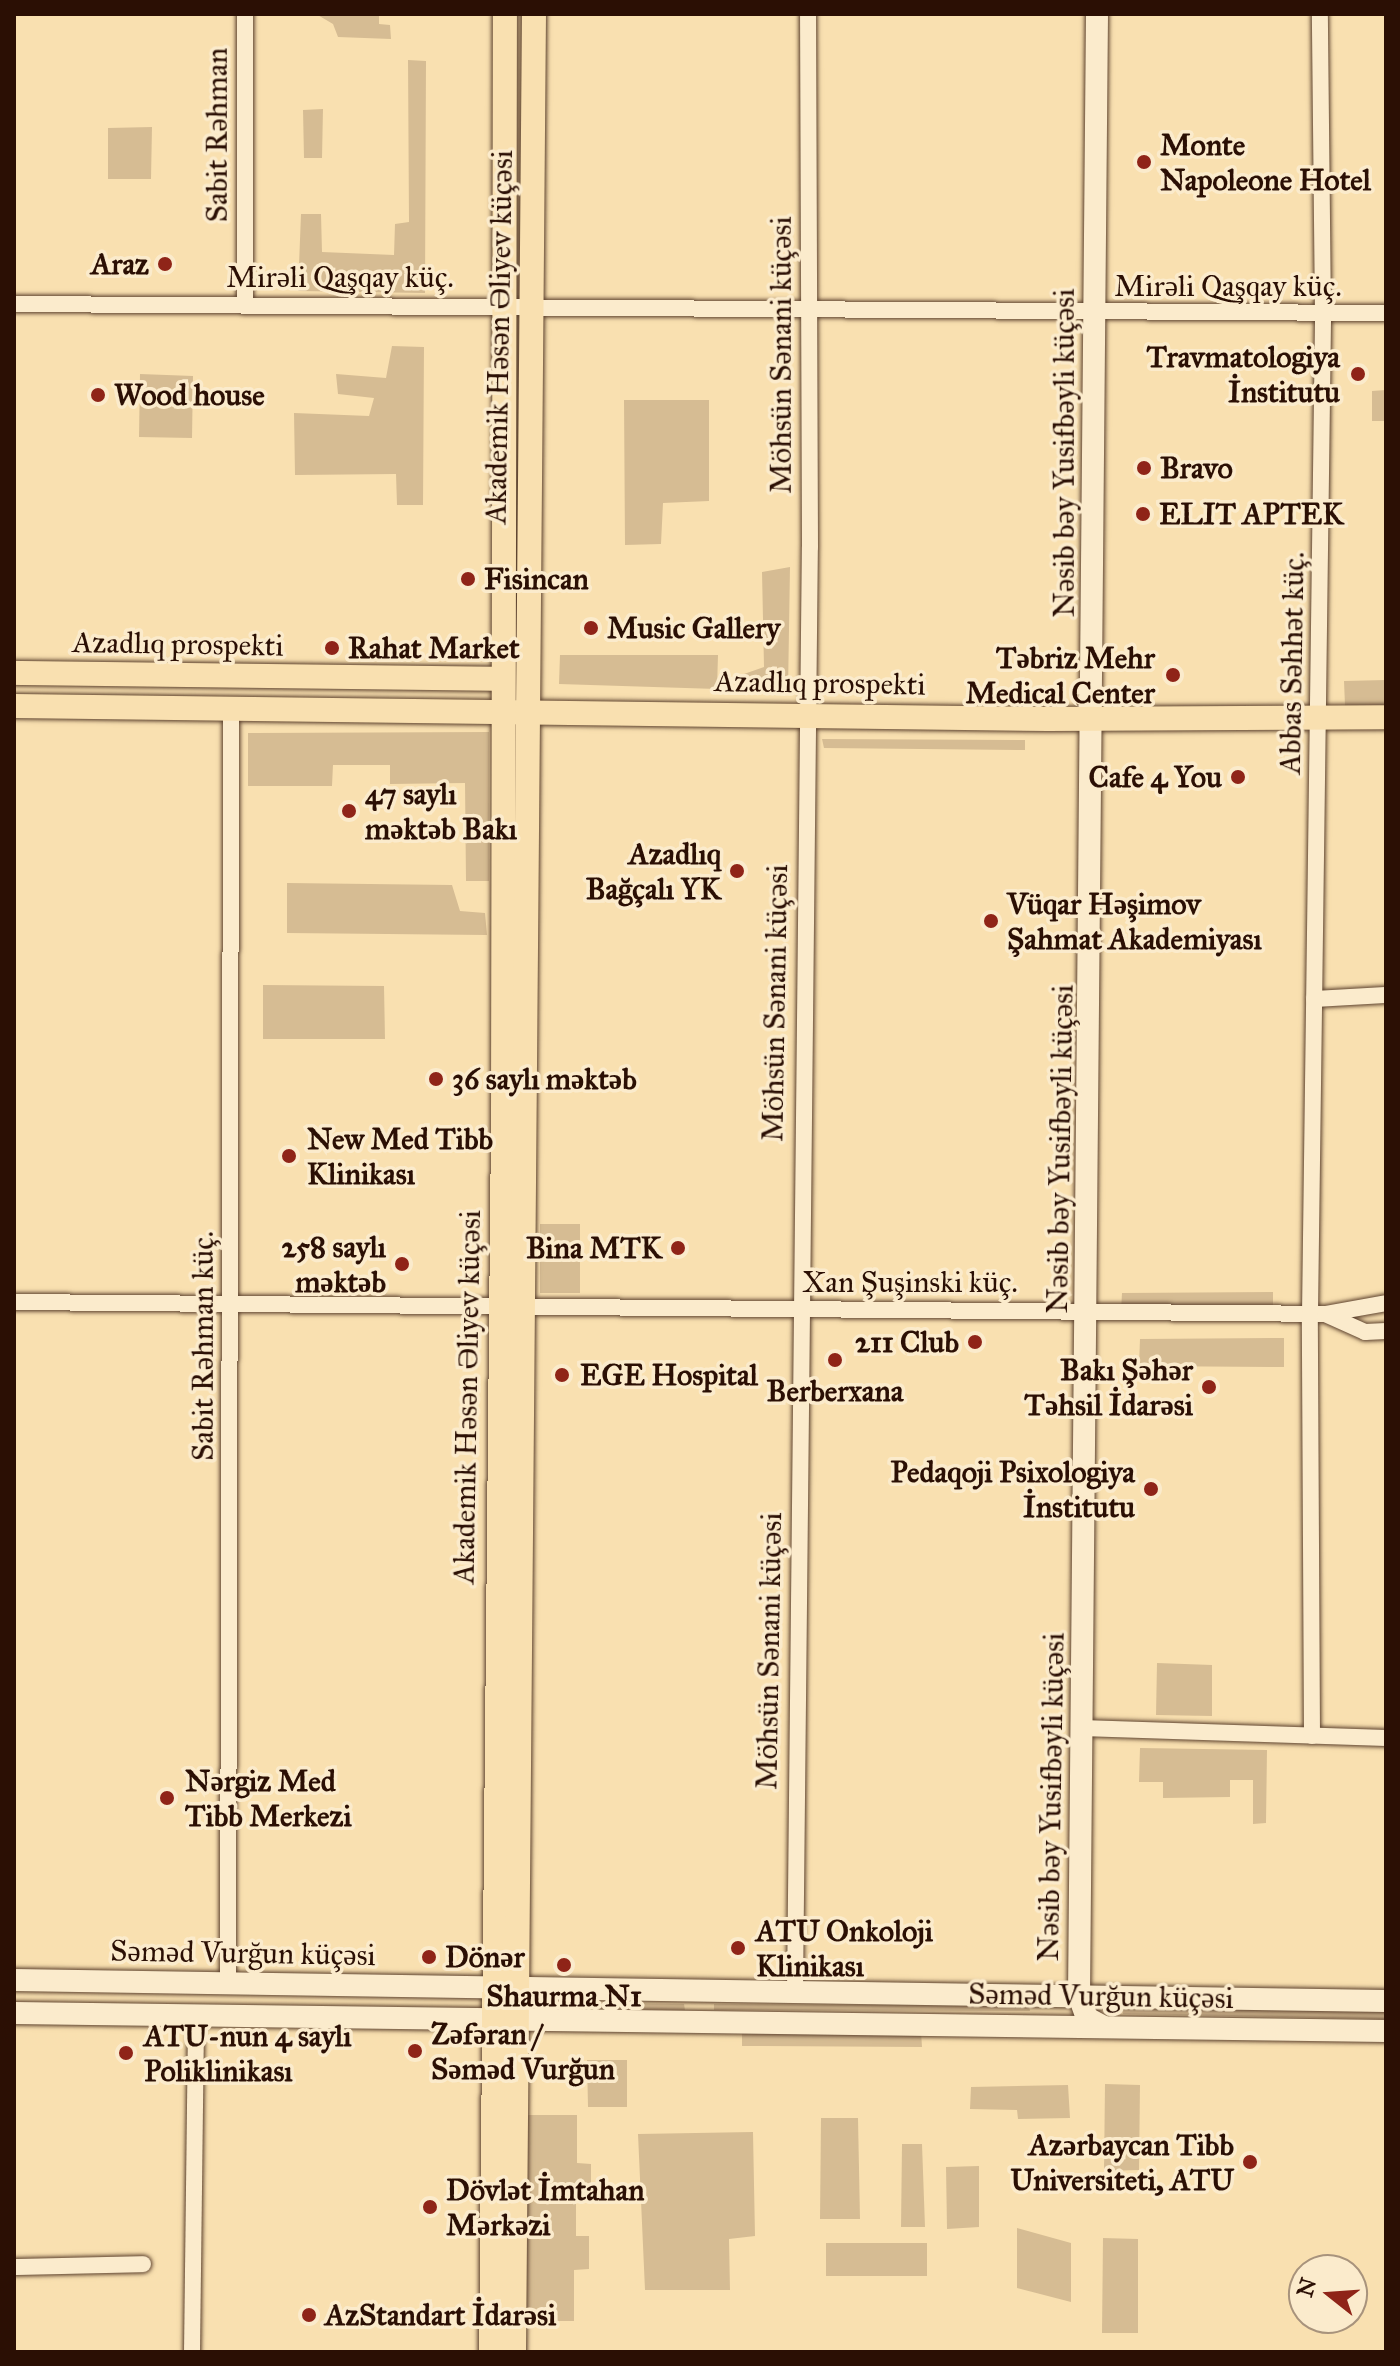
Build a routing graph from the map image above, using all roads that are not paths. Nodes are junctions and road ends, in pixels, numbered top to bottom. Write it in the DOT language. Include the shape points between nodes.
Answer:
graph roads {
  1 [pos="245,14"];
  2 [pos="505,14"];
  3 [pos="534,14"];
  4 [pos="808,14"];
  5 [pos="1097,14"];
  6 [pos="1320,14"];
  7 [pos="14,304"];
  8 [pos="245,305"];
  9 [pos="504,305"];
  10 [pos="531,305"];
  11 [pos="808,308"];
  12 [pos="1386,313"];
  13 [pos="1096,315"];
  14 [pos="1323,315"];
  15 [pos="14,673"];
  16 [pos="496,673"];
  17 [pos="14,706"];
  18 [pos="231,710"];
  19 [pos="807,714"];
  20 [pos="1386,717"];
  21 [pos="1093,719"];
  22 [pos="1319,719"];
  23 [pos="496,721"];
  24 [pos="533,721"];
  25 [pos="1386,995"];
  26 [pos="1314,999"];
  27 [pos="14,1302"];
  28 [pos="232,1303"];
  29 [pos="1386,1303"];
  30 [pos="513,1309"];
  31 [pos="800,1309"];
  32 [pos="1088,1311"];
  33 [pos="1318,1314"];
  34 [pos="1386,1331"];
  35 [pos="1082,1728"];
  36 [pos="1312,1736"];
  37 [pos="1386,1738"];
  38 [pos="14,1980"];
  39 [pos="228,1983"];
  40 [pos="502,1987"];
  41 [pos="703,1990"];
  42 [pos="795,1992"];
  43 [pos="1079,1996"];
  44 [pos="1386,2001"];
  45 [pos="14,2013"];
  46 [pos="196,2015"];
  47 [pos="703,2021"];
  48 [pos="1102,2026"];
  49 [pos="509,2029"];
  50 [pos="1386,2031"];
  51 [pos="143,2264"];
  52 [pos="14,2267"];
  53 [pos="192,2352"];
  54 [pos="491,2352"];
  55 [pos="514,2352"];
  1 -- 8 [label="street, Sabit Rəhman"];
  2 -- 9 [label="main road, Akademik Həsən Əliyev küçəsi"];
  3 -- 10 [label="main road, Akademik Həsən Əliyev küçəsi"];
  4 -- 11 [label="street, Möhsün Sənani küçəsi"];
  5 -- 13 [label="main road, Nəsib bəy Yusifbəyli küçəsi"];
  6 -- 14 [label="street, Abbas Səhhət küç."];
  7 -- 8 [label="street, Mirəli Qaşqay küç."];
  8 -- 9 [label="street, Mirəli Qaşqay küç."];
  9 -- 10 [label="street, Mirəli Qaşqay küç."];
  9 -- 16 [label="main road, Akademik Həsən Əliyev küçəsi"];
  10 -- 11 [label="street, Mirəli Qaşqay küç."];
  10 -- 24 [label="main road, Akademik Həsən Əliyev küçəsi"];
  11 -- 13 [label="street, Mirəli Qaşqay küç."];
  11 -- 19 [label="street, Möhsün Sənani küçəsi"];
  12 -- 14 [label="street, Mirəli Qaşqay küç."];
  13 -- 14 [label="street, Mirəli Qaşqay küç."];
  13 -- 21 [label="main road, Nəsib bəy Yusifbəyli küçəsi"];
  14 -- 22 [label="street, Abbas Səhhət küç."];
  15 -- 16 [label="main road, Azadlıq prospekti"];
  16 -- 23 [label="main road, Akademik Həsən Əliyev küçəsi"];
  17 -- 18 [label="main road"];
  18 -- 23 [label="main road"];
  18 -- 28 [label="street, Sabit Rəhman küç."];
  19 -- 21 [label="main road, Azadlıq prospekti"];
  19 -- 24 [label="main road, Azadlıq prospekti"];
  19 -- 31 [label="street, Möhsün Sənani küçəsi"];
  20 -- 22 [label="main road, Azadlıq prospekti"];
  21 -- 22 [label="main road, Azadlıq prospekti"];
  21 -- 32 [label="main road, Nəsib bəy Yusifbəyli küçəsi"];
  22 -- 26 [label="street, Abbas Səhhət küç."];
  23 -- 24 [label="main road, Azadlıq prospekti"];
  23 -- 30 [label="main road, Akademik Həsən Əliyev küçəsi"];
  24 -- 30 [label="main road, Akademik Həsən Əliyev küçəsi"];
  25 -- 26 [label="street"];
  26 -- 33 [label="street, Abbas Səhhət küç."];
  27 -- 28 [label="street, Xan Şuşinski küç."];
  28 -- 30 [label="street, Xan Şuşinski küç."];
  28 -- 39 [label="street, Sabit Rəhman küç."];
  29 -- 33 [label="street"];
  30 -- 31 [label="street, Xan Şuşinski küç."];
  30 -- 40 [label="main road, Akademik Həsən Əliyev küçəsi"];
  31 -- 32 [label="street, Xan Şuşinski küç."];
  31 -- 42 [label="street, Möhsün Sənani küçəsi"];
  32 -- 33 [label="street, Xan Şuşinski küç."];
  32 -- 35 [label="main road, Nəsib bəy Yusifbəyli küçəsi"];
  33 -- 34 [label="street, Xan Şuşinski küç." via="1365,1332"];
  33 -- 36 [label="street, Abbas Səhhət küç."];
  35 -- 36 [label="street"];
  35 -- 43 [label="main road, Nəsib bəy Yusifbəyli küçəsi"];
  36 -- 37 [label="street"];
  38 -- 39 [label="main road, Səməd Vurğun küçəsi"];
  39 -- 40 [label="main road, Səməd Vurğun küçəsi"];
  40 -- 41 [label="main road, Səməd Vurğun küçəsi"];
  40 -- 49 [label="main road, Akademik Həsən Əliyev küçəsi"];
  41 -- 42 [label="main road, Səməd Vurğun küçəsi"];
  41 -- 47 [label="main road"];
  42 -- 43 [label="main road, Səməd Vurğun küçəsi"];
  43 -- 44 [label="main road, Səməd Vurğun küçəsi"];
  43 -- 48 [label="main road" via="1081,2011"];
  45 -- 46 [label="main road, Səməd Vurğun küçəsi"];
  46 -- 49 [label="main road, Səməd Vurğun küçəsi" via="469,2019"];
  46 -- 53 [label="street"];
  47 -- 48 [label="main road, Səməd Vurğun küçəsi"];
  47 -- 49 [label="main road, Səməd Vurğun küçəsi"];
  48 -- 50 [label="main road, Səməd Vurğun küçəsi"];
  49 -- 54 [label="main road"];
  49 -- 55 [label="main road"];
  51 -- 52 [label="street"];
}
